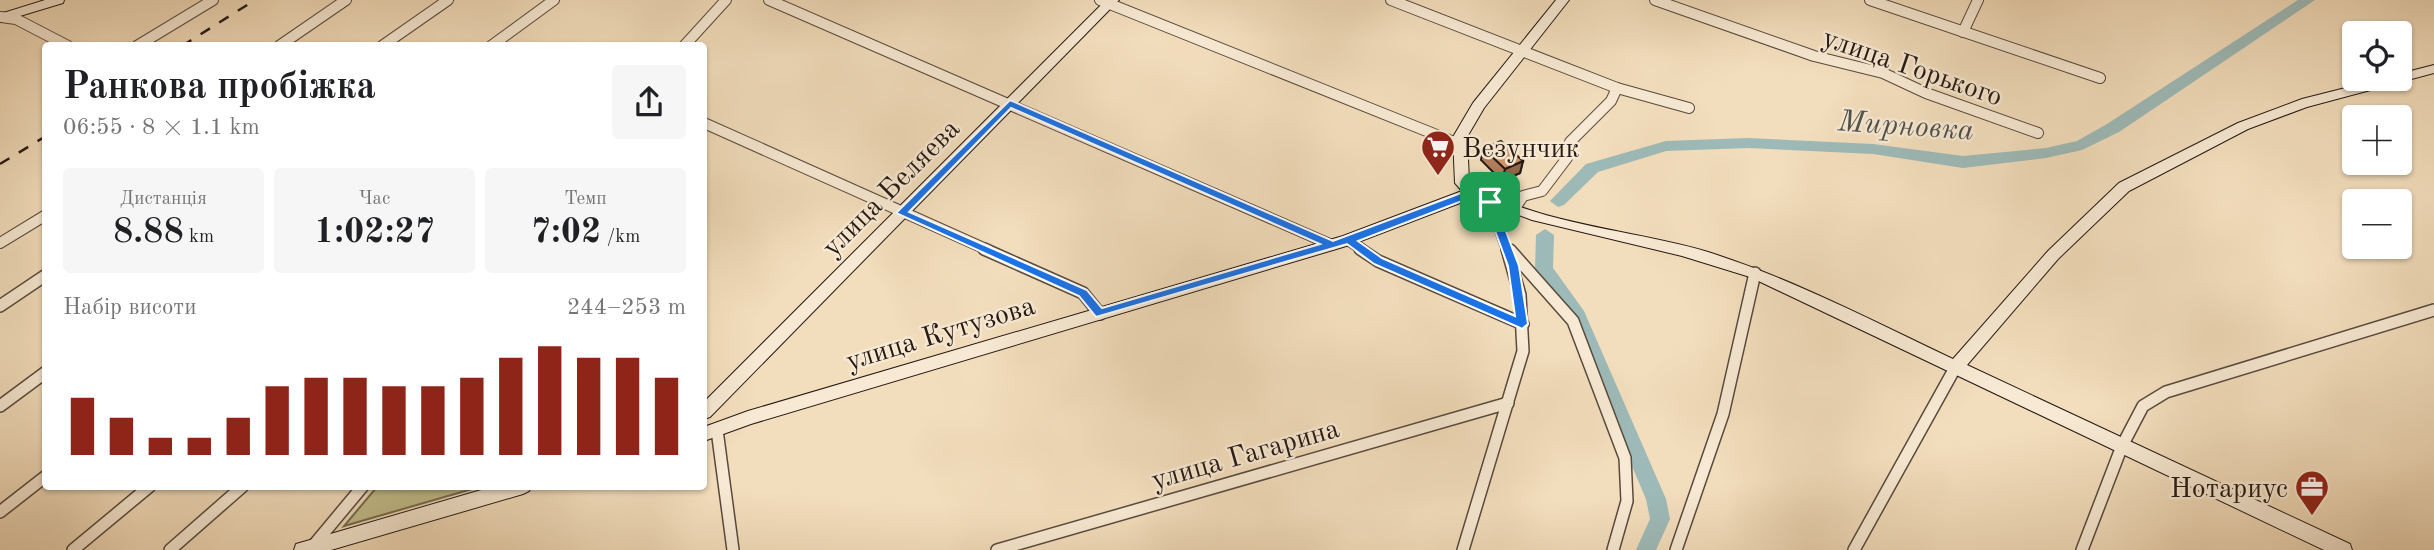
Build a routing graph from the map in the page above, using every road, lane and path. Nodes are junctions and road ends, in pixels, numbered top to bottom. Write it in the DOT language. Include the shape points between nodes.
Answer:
graph roads {
  1 [pos="58,0"];
  2 [pos="213,0"];
  3 [pos="346,0"];
  4 [pos="448,0"];
  5 [pos="554,0"];
  6 [pos="726,0"];
  7 [pos="769,0"];
  8 [pos="1391,0"];
  9 [pos="1563,0"];
  10 [pos="1655,0"];
  11 [pos="1870,0"];
  12 [pos="1978,0"];
  13 [pos="1108,1"];
  14 [pos="0,17"];
  15 [pos="1963,32"];
  16 [pos="60,42"];
  17 [pos="145,42"];
  18 [pos="285,42"];
  19 [pos="388,42"];
  20 [pos="496,42"];
  21 [pos="688,42"];
  22 [pos="1522,51"];
  23 [pos="2434,69"];
  24 [pos="2412,74"];
  25 [pos="2100,78"];
  26 [pos="1618,88"];
  27 [pos="2350,91"];
  28 [pos="1010,104"];
  29 [pos="1689,108"];
  30 [pos="707,124"];
  31 [pos="2038,132"];
  32 [pos="1459,144"];
  33 [pos="1472,193"];
  34 [pos="1490,202"];
  35 [pos="1514,210"];
  36 [pos="901,213"];
  37 [pos="42,217"];
  38 [pos="1349,240"];
  39 [pos="0,243"];
  40 [pos="1332,245"];
  41 [pos="1505,245"];
  42 [pos="1755,274"];
  43 [pos="42,278"];
  44 [pos="0,306"];
  45 [pos="2434,310"];
  46 [pos="1100,314"];
  47 [pos="1522,324"];
  48 [pos="1955,368"];
  49 [pos="42,375"];
  50 [pos="1507,403"];
  51 [pos="0,406"];
  52 [pos="707,409"];
  53 [pos="709,428"];
  54 [pos="2122,446"];
  55 [pos="42,479"];
  56 [pos="145,490"];
  57 [pos="238,490"];
  58 [pos="359,490"];
  59 [pos="509,490"];
  60 [pos="0,512"];
  61 [pos="307,549"];
  62 [pos="73,550"];
  63 [pos="170,550"];
  64 [pos="733,550"];
  65 [pos="997,550"];
  66 [pos="1463,550"];
  67 [pos="1613,550"];
  68 [pos="1676,550"];
  69 [pos="1854,550"];
  70 [pos="2081,550"];
  71 [pos="2343,550"];
  1 -- 14 [label="main road"];
  2 -- 17 [label="street"];
  3 -- 18 [label="street"];
  4 -- 19 [label="street"];
  5 -- 20 [label="street"];
  6 -- 21 [label="street"];
  7 -- 28 [label="street"];
  8 -- 22 [label="street"];
  9 -- 22 [label="main road"];
  10 -- 31 [label="street, улица Горького" via="1814,56 1883,73"];
  11 -- 15 [label="street"];
  12 -- 15 [label="street"];
  13 -- 28 [label="main road, улица Беляева"];
  13 -- 32 [label="street"];
  14 -- 16 [label="street" via="16,19"];
  15 -- 25 [label="street"];
  22 -- 26 [label="street"];
  22 -- 32 [label="main road" via="1478,106"];
  23 -- 24 [label="main road"];
  26 -- 29 [label="street"];
  26 -- 35 [label="street" via="1570,142 1567,158 1542,191 1523,196"];
  27 -- 48 [label="main road" via="2243,126 2124,187 2053,255"];
  28 -- 36 [label="main road, улица Беляева"];
  28 -- 40 [label="street"];
  30 -- 36 [label="street"];
  32 -- 33 [label="main road" via="1462,183"];
  33 -- 34 [label="main road"];
  33 -- 38 [label="main road, улица Кутузова"];
  34 -- 35 [label="main road"];
  34 -- 41 [label="street"];
  35 -- 42 [label="main road" via="1684,251"];
  36 -- 46 [label="street" via="1083,293"];
  36 -- 52 [label="main road, улица Беляева"];
  37 -- 39 [label="street"];
  38 -- 40 [label="main road, улица Кутузова"];
  38 -- 47 [label="street" via="1378,261"];
  40 -- 46 [label="main road, улица Кутузова"];
  41 -- 47 [label="street"];
  41 -- 67 [label="street" via="1573,321 1625,458 1627,501"];
  42 -- 48 [label="main road"];
  42 -- 68 [label="street" via="1744,333 1702,485"];
  43 -- 44 [label="street"];
  45 -- 54 [label="street" via="2166,392 2143,406"];
  46 -- 53 [label="main road, улица Кутузова"];
  47 -- 50 [label="street" via="1523,351"];
  48 -- 54 [label="main road"];
  48 -- 69 [label="street"];
  49 -- 51 [label="street"];
  50 -- 65 [label="street, улица Гагарина"];
  50 -- 66 [label="street"];
  53 -- 64 [label="street"];
  54 -- 70 [label="street"];
  54 -- 71 [label="main road"];
  55 -- 60 [label="street"];
  56 -- 62 [label="street"];
  57 -- 63 [label="street"];
  58 -- 61 [label="street"];
  59 -- 61 [label="main road"];
}
